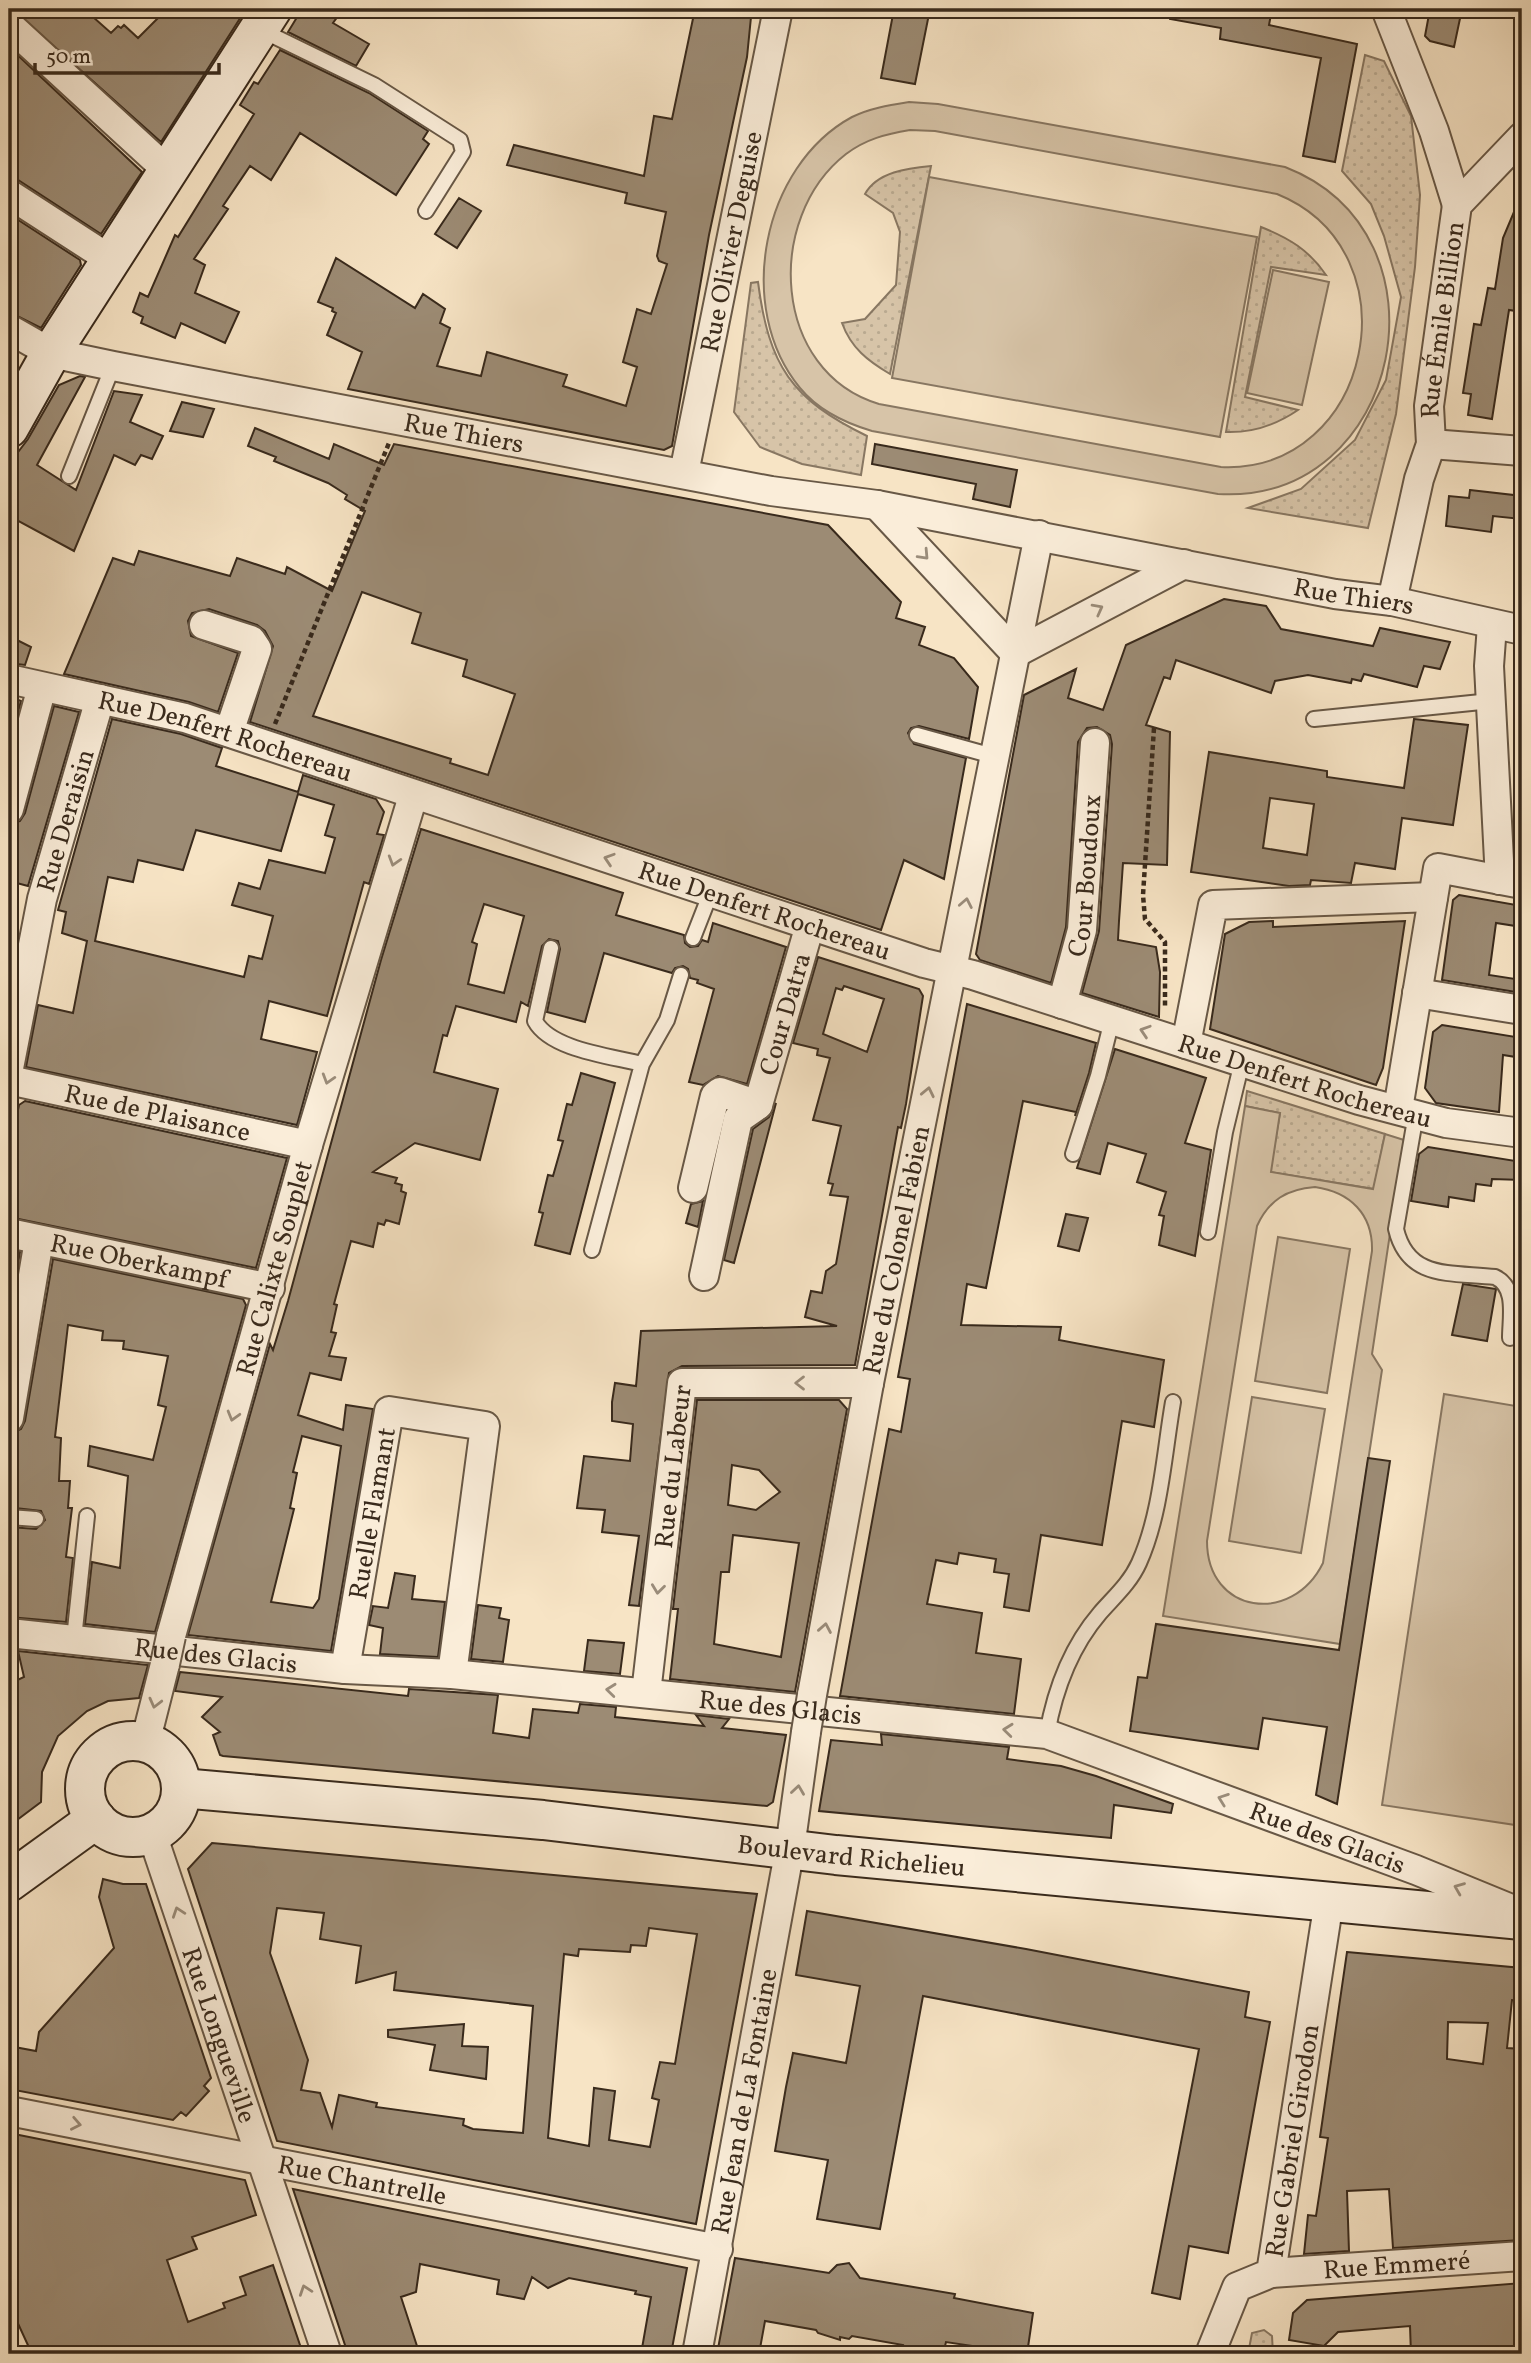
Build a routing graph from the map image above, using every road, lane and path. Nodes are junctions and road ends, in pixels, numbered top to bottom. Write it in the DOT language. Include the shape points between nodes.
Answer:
graph roads {
  1 [pos="778,9"];
  2 [pos="1386,9"];
  3 [pos="266,19"];
  4 [pos="9,25"];
  5 [pos="1522,137"];
  6 [pos="169,171"];
  7 [pos="9,194"];
  8 [pos="1457,205"];
  9 [pos="426,211"];
  10 [pos="111,260"];
  11 [pos="9,329"];
  12 [pos="51,353"];
  13 [pos="113,366"];
  14 [pos="400,418"];
  15 [pos="9,428"];
  16 [pos="1431,444"];
  17 [pos="1522,451"];
  18 [pos="684,473"];
  19 [pos="69,476"];
  20 [pos="877,505"];
  21 [pos="1039,535"];
  22 [pos="1184,564"];
  23 [pos="1392,601"];
  24 [pos="204,625"];
  25 [pos="1492,625"];
  26 [pos="1522,630"];
  27 [pos="1015,653"];
  28 [pos="9,679"];
  29 [pos="42,687"];
  30 [pos="100,699"];
  31 [pos="1491,701"];
  32 [pos="1314,719"];
  33 [pos="1154,728"];
  34 [pos="229,732"];
  35 [pos="917,735"];
  36 [pos="1095,743"];
  37 [pos="267,744"];
  38 [pos="993,756"];
  39 [pos="413,796"];
  40 [pos="9,809"];
  41 [pos="1511,882"];
  42 [pos="710,892"];
  43 [pos="1433,897"];
  44 [pos="810,925"];
  45 [pos="693,938"];
  46 [pos="551,948"];
  47 [pos="953,970"];
  48 [pos="681,975"];
  49 [pos="1417,993"];
  50 [pos="1062,1004"];
  51 [pos="1522,1010"];
  52 [pos="1112,1020"];
  53 [pos="1175,1040"];
  54 [pos="1242,1062"];
  55 [pos="642,1065"];
  56 [pos="9,1068"];
  57 [pos="9,1080"];
  58 [pos="758,1105"];
  59 [pos="1407,1112"];
  60 [pos="1522,1133"];
  61 [pos="308,1145"];
  62 [pos="1073,1154"];
  63 [pos="692,1188"];
  64 [pos="1208,1232"];
  65 [pos="9,1233"];
  66 [pos="39,1240"];
  67 [pos="592,1250"];
  68 [pos="704,1276"];
  69 [pos="270,1288"];
  70 [pos="1510,1338"];
  71 [pos="869,1384"];
  72 [pos="1173,1402"];
  73 [pos="9,1418"];
  74 [pos="87,1516"];
  75 [pos="9,1517"];
  76 [pos="36,1519"];
  77 [pos="9,1633"];
  78 [pos="74,1640"];
  79 [pos="345,1669"];
  80 [pos="452,1674"];
  81 [pos="646,1693"];
  82 [pos="1047,1734"];
  83 [pos="145,1743"];
  84 [pos="181,1787"];
  85 [pos="96,1819"];
  86 [pos="152,1834"];
  87 [pos="790,1848"];
  88 [pos="9,1882"];
  89 [pos="1329,1901"];
  90 [pos="1522,1913"];
  91 [pos="1522,1920"];
  92 [pos="9,2111"];
  93 [pos="261,2158"];
  94 [pos="718,2249"];
  95 [pos="1522,2256"];
  96 [pos="1271,2273"];
  97 [pos="327,2354"];
  98 [pos="696,2354"];
  99 [pos="1210,2354"];
  1 -- 18 [label="street, Rue Olivier Deguise"];
  2 -- 8 [label="street" via="1434,131"];
  3 -- 6 [label="main road"];
  3 -- 9 [label="lane" via="460,140 463,152"];
  4 -- 6 [label="street"];
  5 -- 8 [label="street, Rue Émile Billion"];
  6 -- 10 [label="main road"];
  7 -- 10 [label="street"];
  8 -- 16 [label="street, Rue Émile Billion" via="1429,405"];
  10 -- 12 [label="main road"];
  11 -- 12 [label="street, Rue Thiers"];
  12 -- 13 [label="street, Rue Thiers"];
  12 -- 15 [label="main road"];
  13 -- 14 [label="street, Rue Thiers"];
  13 -- 19 [label="lane"];
  14 -- 18 [label="street, Rue Thiers"];
  14 -- 37 [label="path"];
  16 -- 17 [label="street"];
  16 -- 23 [label="street"];
  18 -- 20 [label="street, Rue Thiers" via="771,491"];
  20 -- 21 [label="street, Rue Thiers"];
  20 -- 27 [label="street, one-way"];
  21 -- 22 [label="street, Rue Thiers"];
  21 -- 27 [label="street, Rue du Colonel Fabien"];
  22 -- 23 [label="street, Rue Thiers"];
  27 -- 22 [label="street, one-way"];
  23 -- 25 [label="street, Rue Thiers"];
  24 -- 34 [label="street" via="251,640 257,649"];
  25 -- 26 [label="street, Rue Thiers"];
  25 -- 31 [label="street"];
  27 -- 38 [label="street, Rue du Colonel Fabien"];
  28 -- 29 [label="street, Rue Denfert Rochereau"];
  29 -- 30 [label="street, Rue Denfert Rochereau"];
  29 -- 40 [label="street"];
  30 -- 34 [label="street, Rue Denfert Rochereau"];
  30 -- 56 [label="street, Rue Deraisin" via="42,899"];
  31 -- 32 [label="lane"];
  31 -- 41 [label="street"];
  33 -- 53 [label="path" via="1143,895 1145,919 1166,942"];
  34 -- 37 [label="street, Rue Denfert Rochereau"];
  35 -- 38 [label="lane"];
  36 -- 50 [label="street, Cour Boudoux" via="1082,930"];
  37 -- 39 [label="street, Rue Denfert Rochereau"];
  47 -- 38 [label="street, Rue du Colonel Fabien, one-way"];
  42 -- 39 [label="street, Rue Denfert Rochereau, one-way"];
  39 -- 61 [label="street, Rue Calixte Souplet, one-way"];
  41 -- 43 [label="street" via="1438,868"];
  42 -- 44 [label="street, Rue Denfert Rochereau"];
  42 -- 45 [label="lane"];
  43 -- 49 [label="street"];
  43 -- 53 [label="street" via="1213,905"];
  44 -- 47 [label="street, Rue Denfert Rochereau"];
  44 -- 58 [label="street, Cour Datra"];
  46 -- 55 [label="lane" via="535,1021 541,1032 554,1041"];
  47 -- 50 [label="street, Rue Denfert Rochereau"];
  71 -- 47 [label="street, Rue du Colonel Fabien, one-way"];
  48 -- 55 [label="lane" via="667,1020"];
  49 -- 51 [label="street"];
  49 -- 59 [label="street"];
  50 -- 52 [label="street, Rue Denfert Rochereau"];
  53 -- 52 [label="street, Rue Denfert Rochereau, one-way"];
  52 -- 62 [label="lane"];
  53 -- 54 [label="street, Rue Denfert Rochereau"];
  54 -- 59 [label="street, Rue Denfert Rochereau"];
  54 -- 64 [label="lane"];
  55 -- 67 [label="lane"];
  57 -- 61 [label="street, Rue de Plaisance"];
  58 -- 63 [label="street, Cour Datra" via="720,1092 715,1096"];
  58 -- 68 [label="street, Cour Datra" via="738,1119"];
  59 -- 60 [label="street, Rue Denfert Rochereau" via="1446,1123"];
  59 -- 70 [label="lane" via="1396,1229 1400,1245 1413,1263 1425,1269 1504,1281 1510,1289"];
  61 -- 69 [label="street, Rue Calixte Souplet"];
  65 -- 66 [label="street, Rue Oberkampf"];
  66 -- 69 [label="street, Rue Oberkampf"];
  66 -- 73 [label="street"];
  69 -- 83 [label="street, Rue Calixte Souplet, one-way, bridge"];
  71 -- 81 [label="street, Rue du Labeur, one-way" via="682,1383"];
  87 -- 71 [label="street, Rue du Colonel Fabien, one-way, bridge" via="806,1732"];
  72 -- 82 [label="lane" via="1151,1529 1139,1564 1064,1667"];
  74 -- 78 [label="lane"];
  75 -- 76 [label="lane"];
  77 -- 78 [label="street, Rue des Glacis"];
  78 -- 79 [label="street, Rue des Glacis"];
  79 -- 80 [label="street, Rue des Glacis"];
  79 -- 80 [label="street, Ruelle Flamant" via="389,1411 485,1426"];
  81 -- 80 [label="street, Rue des Glacis, one-way"];
  82 -- 81 [label="street, Rue des Glacis, one-way"];
  90 -- 82 [label="street, Rue des Glacis, one-way"];
  83 -- 84 [label="main road" via="166,1754"];
  83 -- 85 [label="main road" via="115,1745 93,1763 85,1791"];
  84 -- 86 [label="main road" via="174,1815"];
  84 -- 87 [label="main road, Boulevard Richelieu"];
  85 -- 86 [label="main road" via="121,1836"];
  85 -- 88 [label="main road"];
  93 -- 86 [label="street, Rue Longueville, one-way"];
  87 -- 89 [label="main road, Boulevard Richelieu"];
  87 -- 94 [label="street, Rue Jean de La Fontaine"];
  89 -- 91 [label="main road, Boulevard Richelieu"];
  89 -- 96 [label="street, Rue Gabriel Girodon"];
  92 -- 93 [label="street, Rue Chantrelle, one-way"];
  93 -- 94 [label="street, Rue Chantrelle"];
  97 -- 93 [label="street, Rue Longueville, one-way"];
  94 -- 98 [label="street, Rue Jean de La Fontaine"];
  95 -- 96 [label="street, Rue Emmeré"];
  96 -- 99 [label="street, Rue Gabriel Girodon" via="1237,2287"];
}
